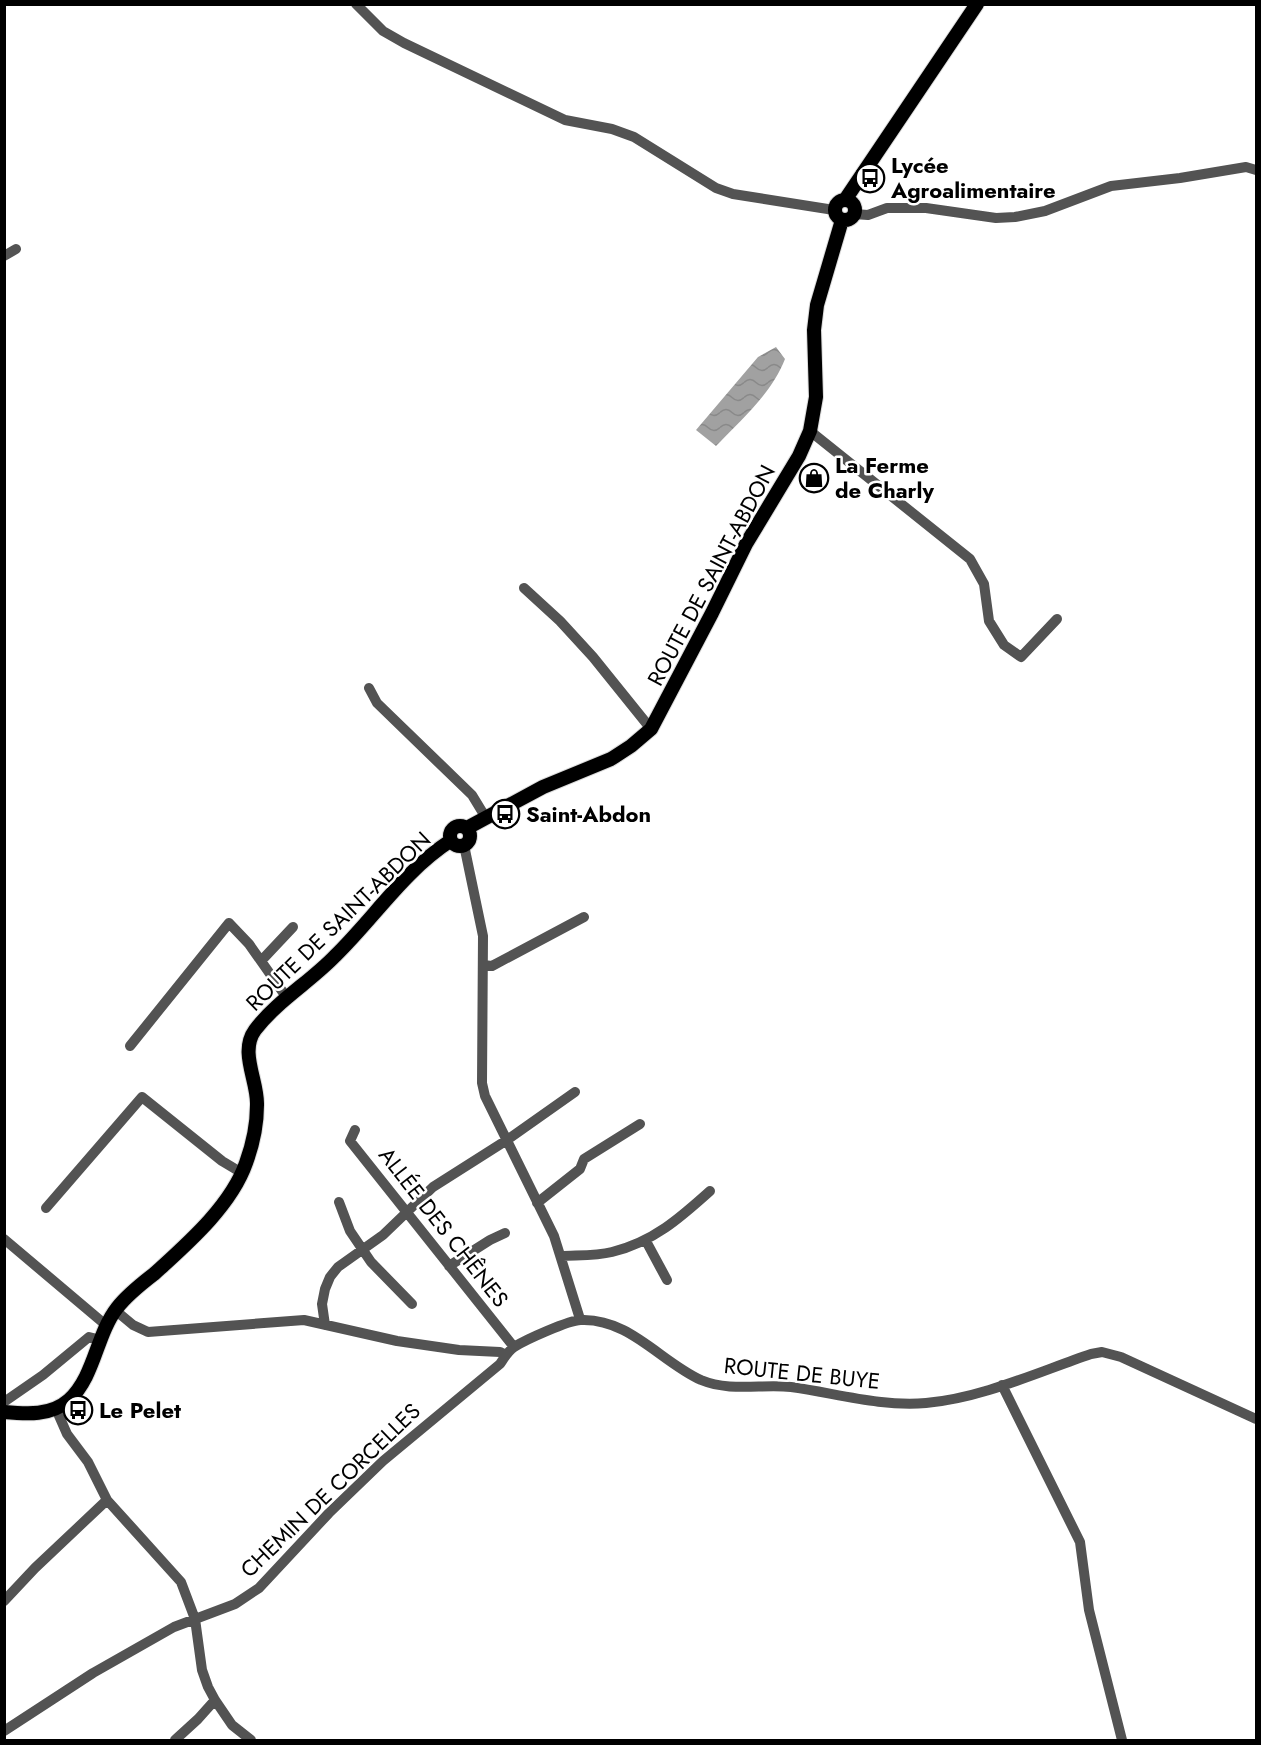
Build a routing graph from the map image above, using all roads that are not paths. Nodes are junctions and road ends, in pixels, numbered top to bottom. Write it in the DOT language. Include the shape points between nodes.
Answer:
graph roads {
  1 [pos="356,4"];
  2 [pos="977,4"];
  3 [pos="1257,170"];
  4 [pos="844,211"];
  5 [pos="16,249"];
  6 [pos="4,256"];
  7 [pos="810,431"];
  8 [pos="524,588"];
  9 [pos="1057,619"];
  10 [pos="369,687"];
  11 [pos="651,729"];
  12 [pos="486,818"];
  13 [pos="457,843"];
  14 [pos="584,917"];
  15 [pos="293,927"];
  16 [pos="261,961"];
  17 [pos="483,965"];
  18 [pos="287,998"];
  19 [pos="130,1046"];
  20 [pos="575,1092"];
  21 [pos="640,1124"];
  22 [pos="355,1130"];
  23 [pos="507,1140"];
  24 [pos="242,1173"];
  25 [pos="710,1191"];
  26 [pos="339,1202"];
  27 [pos="537,1203"];
  28 [pos="46,1208"];
  29 [pos="406,1212"];
  30 [pos="504,1233"];
  31 [pos="4,1239"];
  32 [pos="646,1241"];
  33 [pos="363,1251"];
  34 [pos="561,1256"];
  35 [pos="449,1266"];
  36 [pos="667,1280"];
  37 [pos="412,1304"];
  38 [pos="116,1310"];
  39 [pos="580,1319"];
  40 [pos="325,1325"];
  41 [pos="107,1326"];
  42 [pos="101,1340"];
  43 [pos="510,1351"];
  44 [pos="1002,1384"];
  45 [pos="4,1402"];
  46 [pos="56,1409"];
  47 [pos="4,1412"];
  48 [pos="1257,1419"];
  49 [pos="107,1500"];
  50 [pos="4,1601"];
  51 [pos="195,1619"];
  52 [pos="214,1700"];
  53 [pos="4,1731"];
  54 [pos="175,1740"];
  55 [pos="251,1740"];
  56 [pos="1122,1740"];
  1 -- 4 [label="street" via="383,31 404,43 565,120 634,137 716,188"];
  2 -- 4 [label="main road, ROUTE DE SAINT-ABDON"];
  3 -- 4 [label="street" via="1246,167 1111,186 1045,211 1015,217 926,208 887,208 868,215"];
  4 -- 7 [label="main road, ROUTE DE SAINT-ABDON" via="817,305 816,397"];
  5 -- 6 [label="street"];
  7 -- 9 [label="street" via="970,559 984,584 989,621 1004,645 1021,657"];
  7 -- 11 [label="main road, ROUTE DE SAINT-ABDON" via="746,544"];
  8 -- 11 [label="street" via="593,657"];
  10 -- 12 [label="street" via="377,703 472,795"];
  11 -- 12 [label="main road, ROUTE DE SAINT-ABDON" via="611,759 543,787"];
  12 -- 13 [label="main road, ROUTE DE SAINT-ABDON" via="467,828 470,838"];
  13 -- 17 [label="street" via="483,936"];
  13 -- 18 [label="main road, ROUTE DE SAINT-ABDON" via="437,849 335,957"];
  14 -- 17 [label="street" via="492,966"];
  15 -- 16 [label="street"];
  16 -- 18 [label="street"];
  16 -- 19 [label="street" via="229,923"];
  17 -- 23 [label="street" via="482,1083"];
  18 -- 24 [label="main road, ROUTE DE SAINT-ABDON" via="248,1043 257,1103 254,1139"];
  20 -- 23 [label="street"];
  21 -- 27 [label="street" via="584,1159 580,1169"];
  22 -- 29 [label="street, ALLÉE DES CHÊNES" via="350,1141"];
  23 -- 27 [label="street"];
  23 -- 29 [label="street" via="433,1187"];
  24 -- 28 [label="street" via="142,1097"];
  24 -- 38 [label="main road, ROUTE DE SAINT-ABDON" via="216,1214"];
  25 -- 32 [label="street"];
  26 -- 33 [label="street"];
  27 -- 34 [label="street"];
  29 -- 33 [label="street"];
  29 -- 35 [label="street, ALLÉE DES CHÊNES"];
  30 -- 35 [label="street"];
  31 -- 41 [label="street"];
  32 -- 34 [label="street" via="611,1253"];
  32 -- 36 [label="street"];
  33 -- 37 [label="street"];
  33 -- 40 [label="street" via="330,1277 322,1304"];
  34 -- 39 [label="street"];
  35 -- 43 [label="street, ALLÉE DES CHÊNES"];
  38 -- 40 [label="street" via="148,1332 304,1320"];
  38 -- 41 [label="main road, ROUTE DE SAINT-ABDON"];
  39 -- 43 [label="street" via="535,1336"];
  39 -- 44 [label="street, ROUTE DE BUYE" via="628,1332 700,1379 733,1387 789,1387 926,1403"];
  40 -- 43 [label="street" via="459,1350"];
  41 -- 42 [label="main road, ROUTE DE SAINT-ABDON"];
  42 -- 45 [label="street" via="90,1337"];
  42 -- 46 [label="main road, ROUTE DE SAINT-ABDON" via="79,1388"];
  43 -- 51 [label="street, CHEMIN DE CORCELLES" via="500,1365 383,1461 259,1588 235,1604"];
  44 -- 48 [label="street, ROUTE DE BUYE" via="1102,1352 1121,1356"];
  44 -- 56 [label="street" via="1080,1542 1089,1610"];
  46 -- 47 [label="main road" via="34,1414"];
  46 -- 49 [label="street"];
  49 -- 50 [label="street"];
  49 -- 51 [label="street" via="181,1582"];
  51 -- 52 [label="street" via="202,1670"];
  51 -- 53 [label="street, CHEMIN DE CORCELLES" via="93,1673"];
  52 -- 54 [label="street"];
  52 -- 55 [label="street" via="232,1725"];
}
